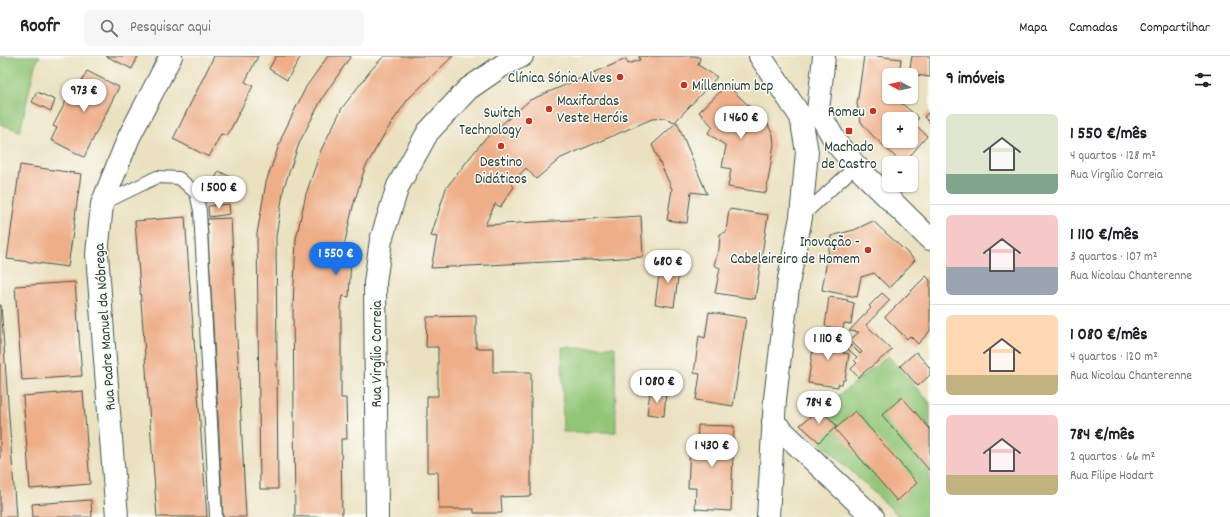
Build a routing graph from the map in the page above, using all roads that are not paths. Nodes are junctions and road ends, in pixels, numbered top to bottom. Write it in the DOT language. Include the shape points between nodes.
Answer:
graph roads {
  1 [pos="172,56"];
  2 [pos="522,56"];
  3 [pos="760,56"];
  4 [pos="824,56"];
  5 [pos="809,114"];
  6 [pos="856,166"];
  7 [pos="102,204"];
  8 [pos="801,217"];
  9 [pos="930,239"];
  10 [pos="773,422"];
  11 [pos="117,517"];
  12 [pos="216,517"];
  13 [pos="377,517"];
  14 [pos="768,517"];
  15 [pos="873,517"];
  1 -- 7 [label="street, Rua Padre Manuel da Nóbrega" via="129,137"];
  2 -- 13 [label="street, Rua Virgílio Correia" via="503,64 468,89 428,132 398,186 382,240 375,283"];
  3 -- 5 [label="street"];
  4 -- 5 [label="street"];
  5 -- 6 [label="street"];
  5 -- 8 [label="street"];
  6 -- 8 [label="lane"];
  6 -- 9 [label="street"];
  7 -- 11 [label="street, Rua Padre Manuel da Nóbrega" via="97,254"];
  7 -- 12 [label="lane" via="157,177 179,178 196,193 200,211"];
  8 -- 10 [label="street" via="789,279"];
  10 -- 14 [label="street"];
  10 -- 15 [label="street"];
}
